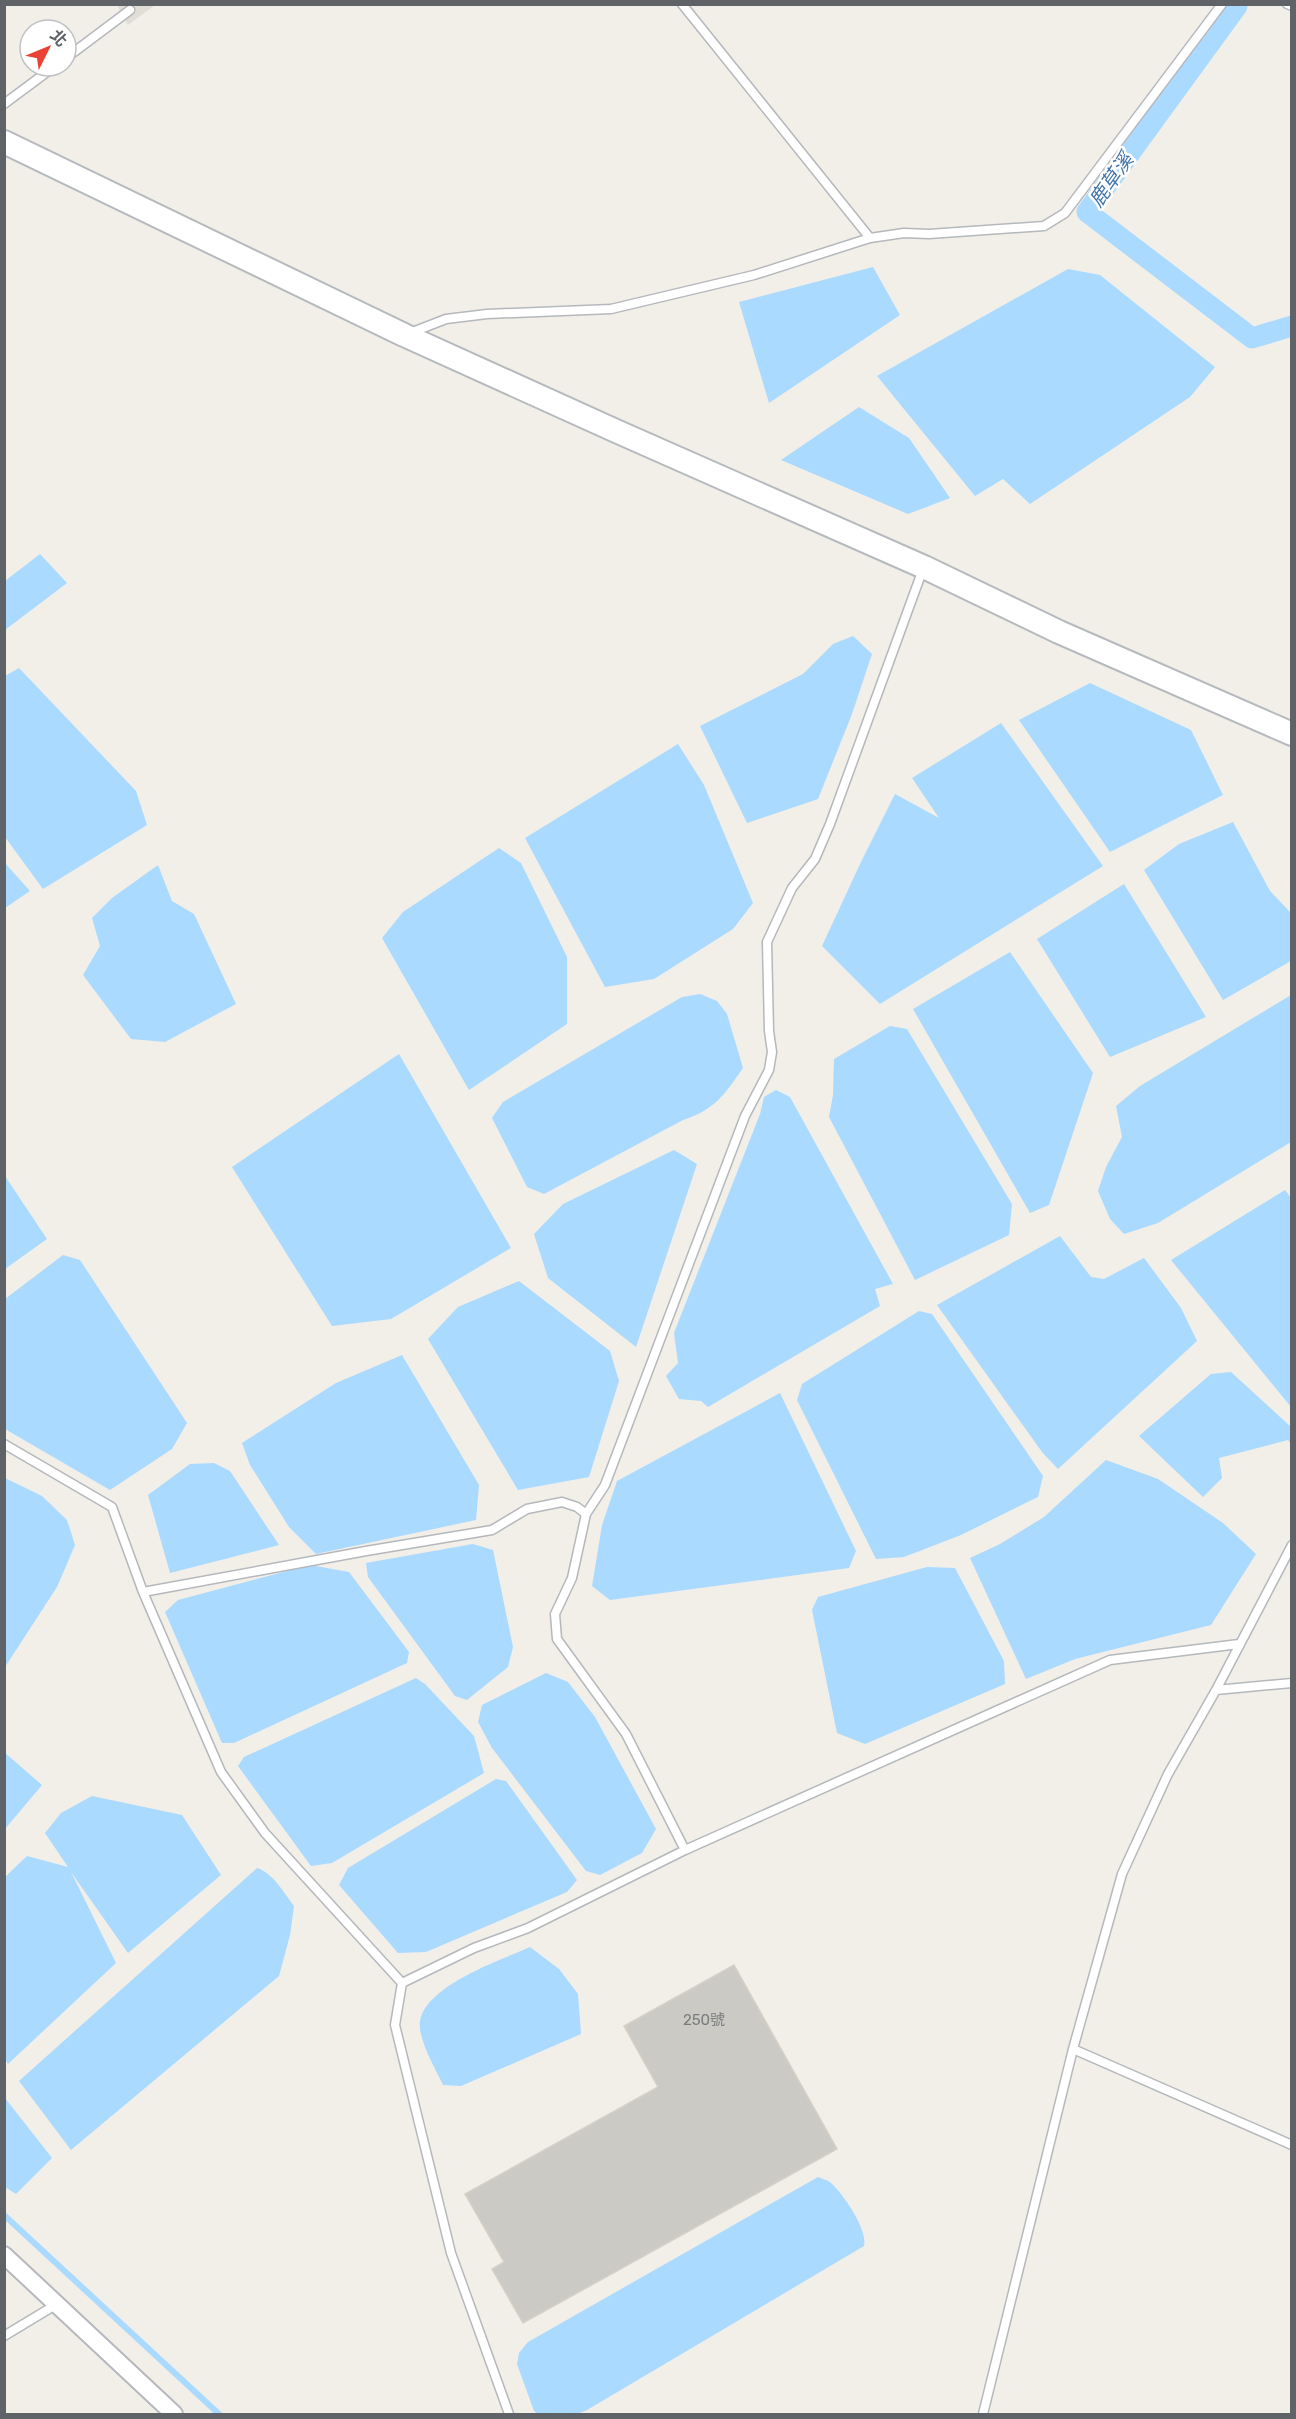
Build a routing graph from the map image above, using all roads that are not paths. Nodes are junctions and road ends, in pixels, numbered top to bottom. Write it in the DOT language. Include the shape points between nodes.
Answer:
graph roads {
  1 [pos="682,4"];
  2 [pos="1222,4"];
  3 [pos="1287,4"];
  4 [pos="1292,6"];
  5 [pos="130,10"];
  6 [pos="78,49"];
  7 [pos="39,78"];
  8 [pos="4,104"];
  9 [pos="4,142"];
  10 [pos="870,238"];
  11 [pos="404,335"];
  12 [pos="924,567"];
  13 [pos="1292,734"];
  14 [pos="4,1444"];
  15 [pos="586,1514"];
  16 [pos="1292,1545"];
  17 [pos="143,1592"];
  18 [pos="1239,1644"];
  19 [pos="1292,1683"];
  20 [pos="1216,1690"];
  21 [pos="685,1850"];
  22 [pos="402,1983"];
  23 [pos="1073,2049"];
  24 [pos="1292,2145"];
  25 [pos="4,2255"];
  26 [pos="57,2304"];
  27 [pos="4,2336"];
  28 [pos="174,2415"];
  29 [pos="509,2415"];
  30 [pos="983,2415"];
  1 -- 10 [label="lane"];
  2 -- 10 [label="lane" via="1065,213 1044,226"];
  3 -- 4 [label="lane"];
  5 -- 6 [label="lane"];
  7 -- 8 [label="lane"];
  9 -- 11 [label="street"];
  10 -- 11 [label="lane" via="754,275 611,309 446,319"];
  11 -- 12 [label="street"];
  12 -- 13 [label="street" via="1059,632"];
  12 -- 15 [label="lane" via="830,824 815,859 792,888 766,942 772,1052 769,1070 745,1116 605,1485"];
  14 -- 17 [label="lane" via="112,1507"];
  15 -- 17 [label="lane" via="562,1502 527,1509 492,1530"];
  15 -- 21 [label="lane" via="572,1578 555,1614 557,1639 627,1734"];
  16 -- 18 [label="lane"];
  17 -- 22 [label="lane" via="221,1772 266,1833"];
  18 -- 20 [label="lane"];
  18 -- 21 [label="lane" via="1110,1660"];
  19 -- 20 [label="lane"];
  20 -- 23 [label="lane" via="1168,1774 1122,1874"];
  21 -- 22 [label="lane" via="528,1928 474,1948"];
  22 -- 29 [label="lane" via="395,2025 448,2242"];
  23 -- 24 [label="lane"];
  23 -- 30 [label="lane"];
  25 -- 26 [label="street"];
  26 -- 27 [label="lane"];
  26 -- 28 [label="street"];
}
